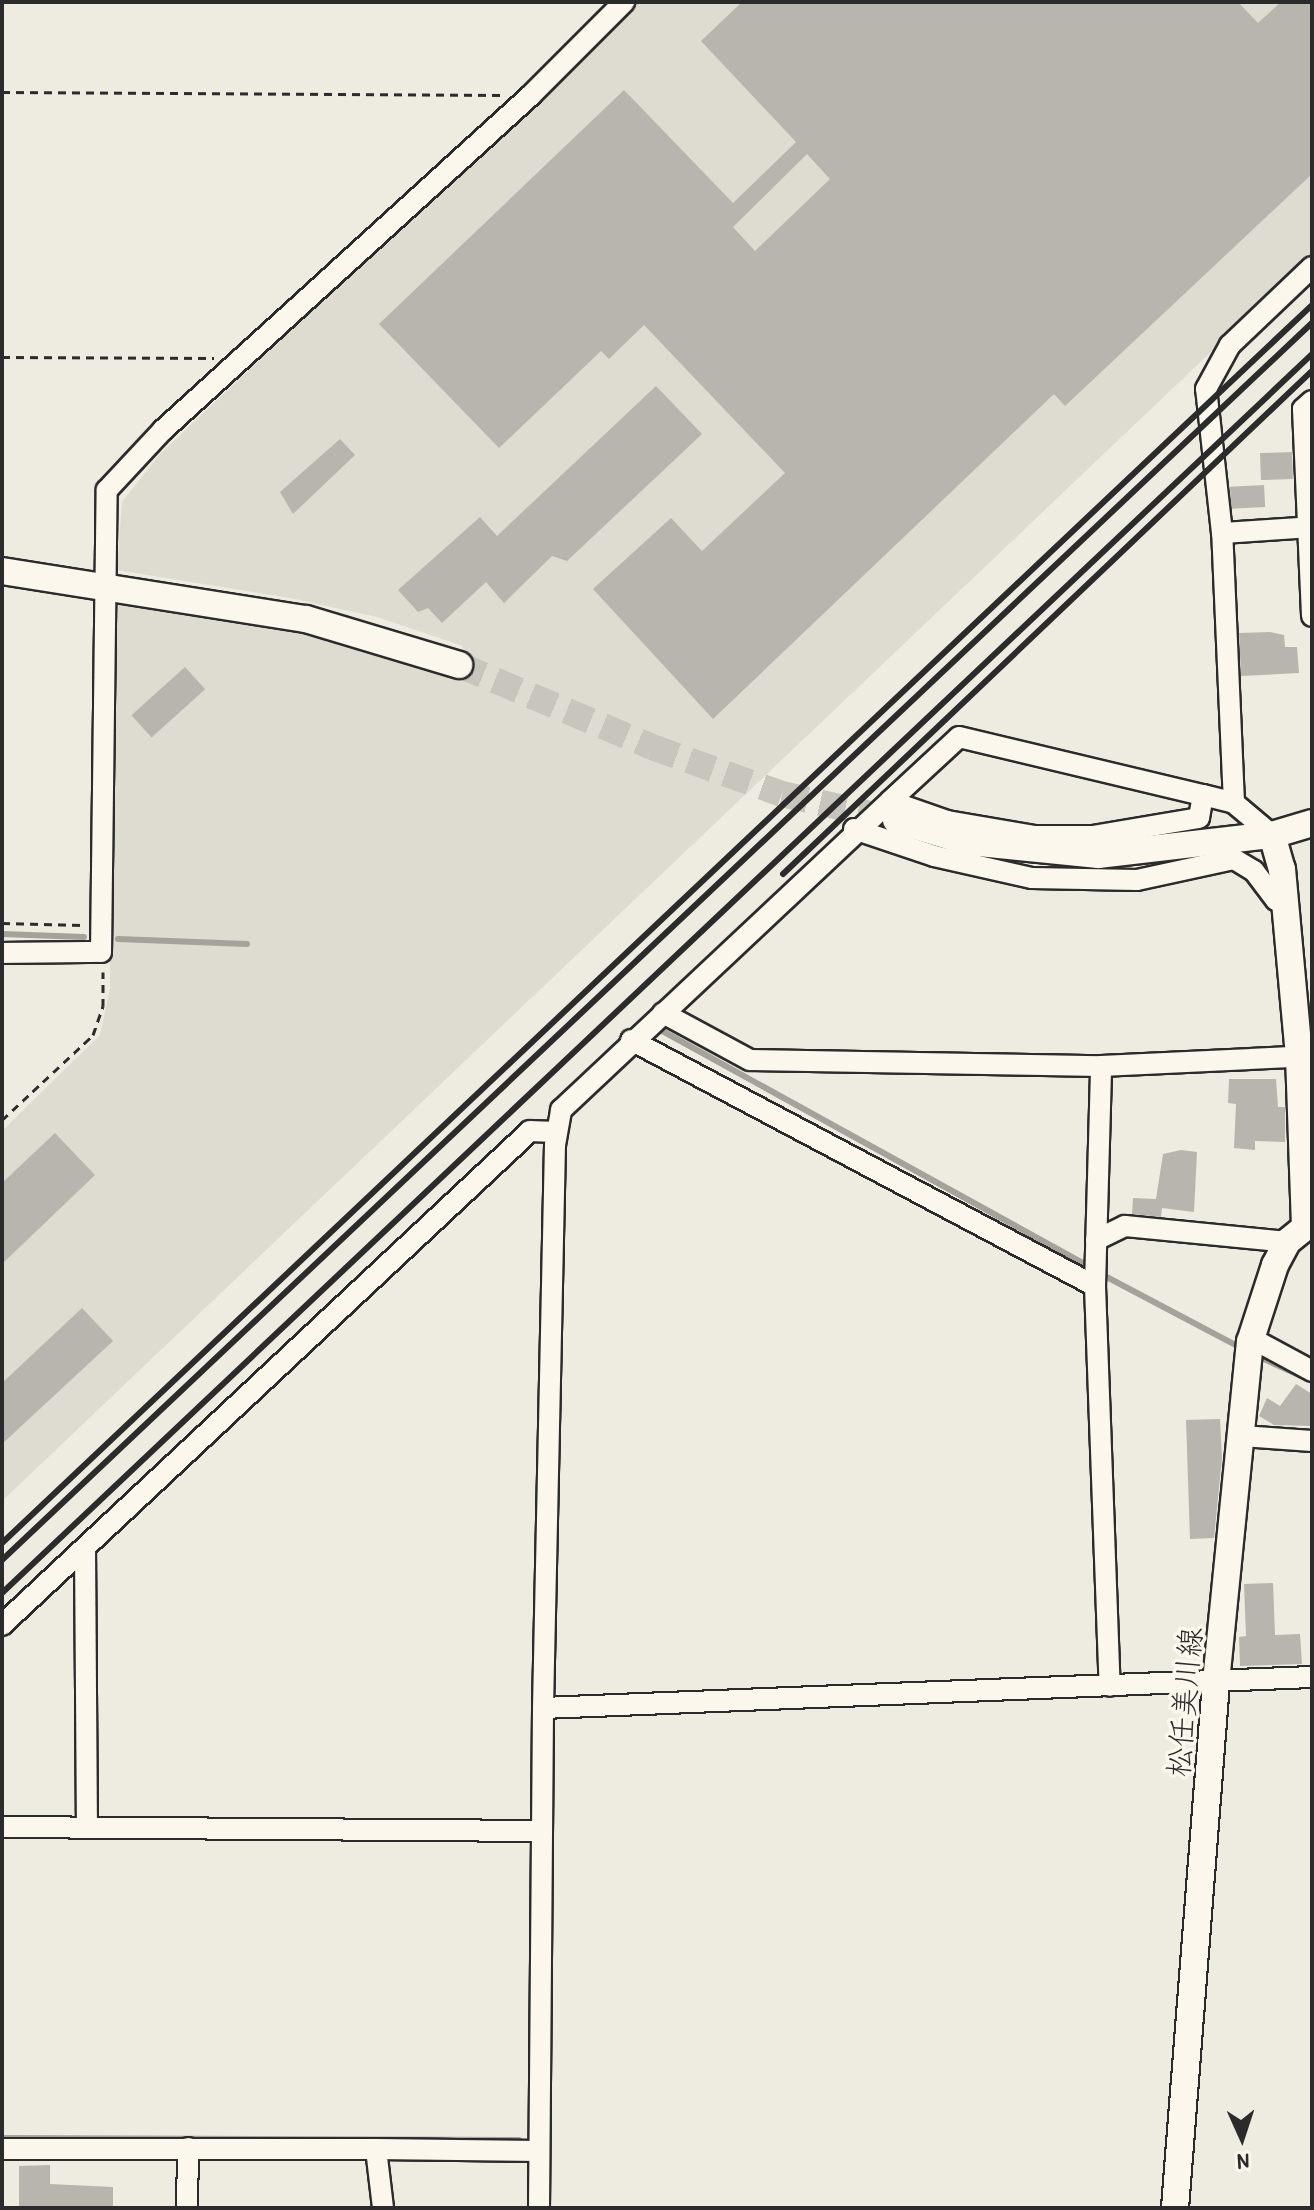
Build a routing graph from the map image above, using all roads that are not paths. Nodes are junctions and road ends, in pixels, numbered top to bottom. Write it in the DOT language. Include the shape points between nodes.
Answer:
graph roads {
  1 [pos="624,2"];
  2 [pos="1312,267"];
  3 [pos="1312,401"];
  4 [pos="1310,527"];
  5 [pos="1222,533"];
  6 [pos="2,571"];
  7 [pos="105,586"];
  8 [pos="1312,616"];
  9 [pos="459,665"];
  10 [pos="1203,795"];
  11 [pos="1234,803"];
  12 [pos="893,810"];
  13 [pos="1312,823"];
  14 [pos="854,829"];
  15 [pos="1272,835"];
  16 [pos="1284,899"];
  17 [pos="2,953"];
  18 [pos="663,1013"];
  19 [pos="631,1040"];
  20 [pos="1306,1055"];
  21 [pos="1101,1066"];
  22 [pos="556,1132"];
  23 [pos="1302,1229"];
  24 [pos="1096,1240"];
  25 [pos="1095,1286"];
  26 [pos="1250,1348"];
  27 [pos="1312,1371"];
  28 [pos="1242,1436"];
  29 [pos="1312,1441"];
  30 [pos="85,1548"];
  31 [pos="2,1625"];
  32 [pos="1312,1677"];
  33 [pos="1216,1682"];
  34 [pos="1110,1686"];
  35 [pos="543,1708"];
  36 [pos="2,1827"];
  37 [pos="87,1828"];
  38 [pos="542,1831"];
  39 [pos="188,2148"];
  40 [pos="2,2149"];
  41 [pos="376,2149"];
  42 [pos="539,2151"];
  43 [pos="187,2208"];
  44 [pos="383,2208"];
  45 [pos="539,2208"];
  46 [pos="1175,2208"];
  1 -- 7 [label="street" via="531,95 121,470 107,490"];
  2 -- 5 [label="street" via="1230,345 1206,389"];
  3 -- 4 [label="street" via="1303,409"];
  4 -- 5 [label="street"];
  4 -- 8 [label="street"];
  5 -- 11 [label="street"];
  6 -- 7 [label="street"];
  7 -- 9 [label="street" via="306,619"];
  7 -- 17 [label="street" via="101,952"];
  10 -- 11 [label="street"];
  10 -- 12 [label="street" via="1199,818 1093,836 1021,834"];
  10 -- 12 [label="street" via="959,737"];
  11 -- 15 [label="street"];
  12 -- 14 [label="street"];
  12 -- 15 [label="street" via="969,842 1098,855"];
  13 -- 15 [label="street"];
  14 -- 16 [label="street" via="934,856 1032,878 1137,880 1234,859 1254,871 1276,900"];
  14 -- 18 [label="street"];
  15 -- 16 [label="street"];
  16 -- 20 [label="street"];
  18 -- 19 [label="street"];
  18 -- 21 [label="street" via="750,1060"];
  19 -- 22 [label="street" via="561,1110"];
  19 -- 25 [label="street"];
  20 -- 21 [label="street"];
  20 -- 23 [label="street"];
  21 -- 24 [label="street"];
  22 -- 30 [label="street" via="530,1131"];
  22 -- 35 [label="street"];
  23 -- 24 [label="street" via="1125,1226"];
  23 -- 26 [label="street, 松任美川線"];
  24 -- 25 [label="street"];
  25 -- 34 [label="street"];
  26 -- 27 [label="street"];
  26 -- 28 [label="street, 松任美川線"];
  28 -- 29 [label="street"];
  28 -- 33 [label="street, 松任美川線"];
  30 -- 31 [label="street"];
  30 -- 37 [label="street"];
  32 -- 33 [label="street"];
  33 -- 34 [label="street"];
  33 -- 46 [label="street, 松任美川線"];
  34 -- 35 [label="street"];
  35 -- 38 [label="street"];
  36 -- 37 [label="street"];
  37 -- 38 [label="street"];
  38 -- 42 [label="street"];
  39 -- 40 [label="street"];
  39 -- 41 [label="street"];
  39 -- 43 [label="street"];
  41 -- 42 [label="street"];
  41 -- 44 [label="street"];
  42 -- 45 [label="street"];
}
